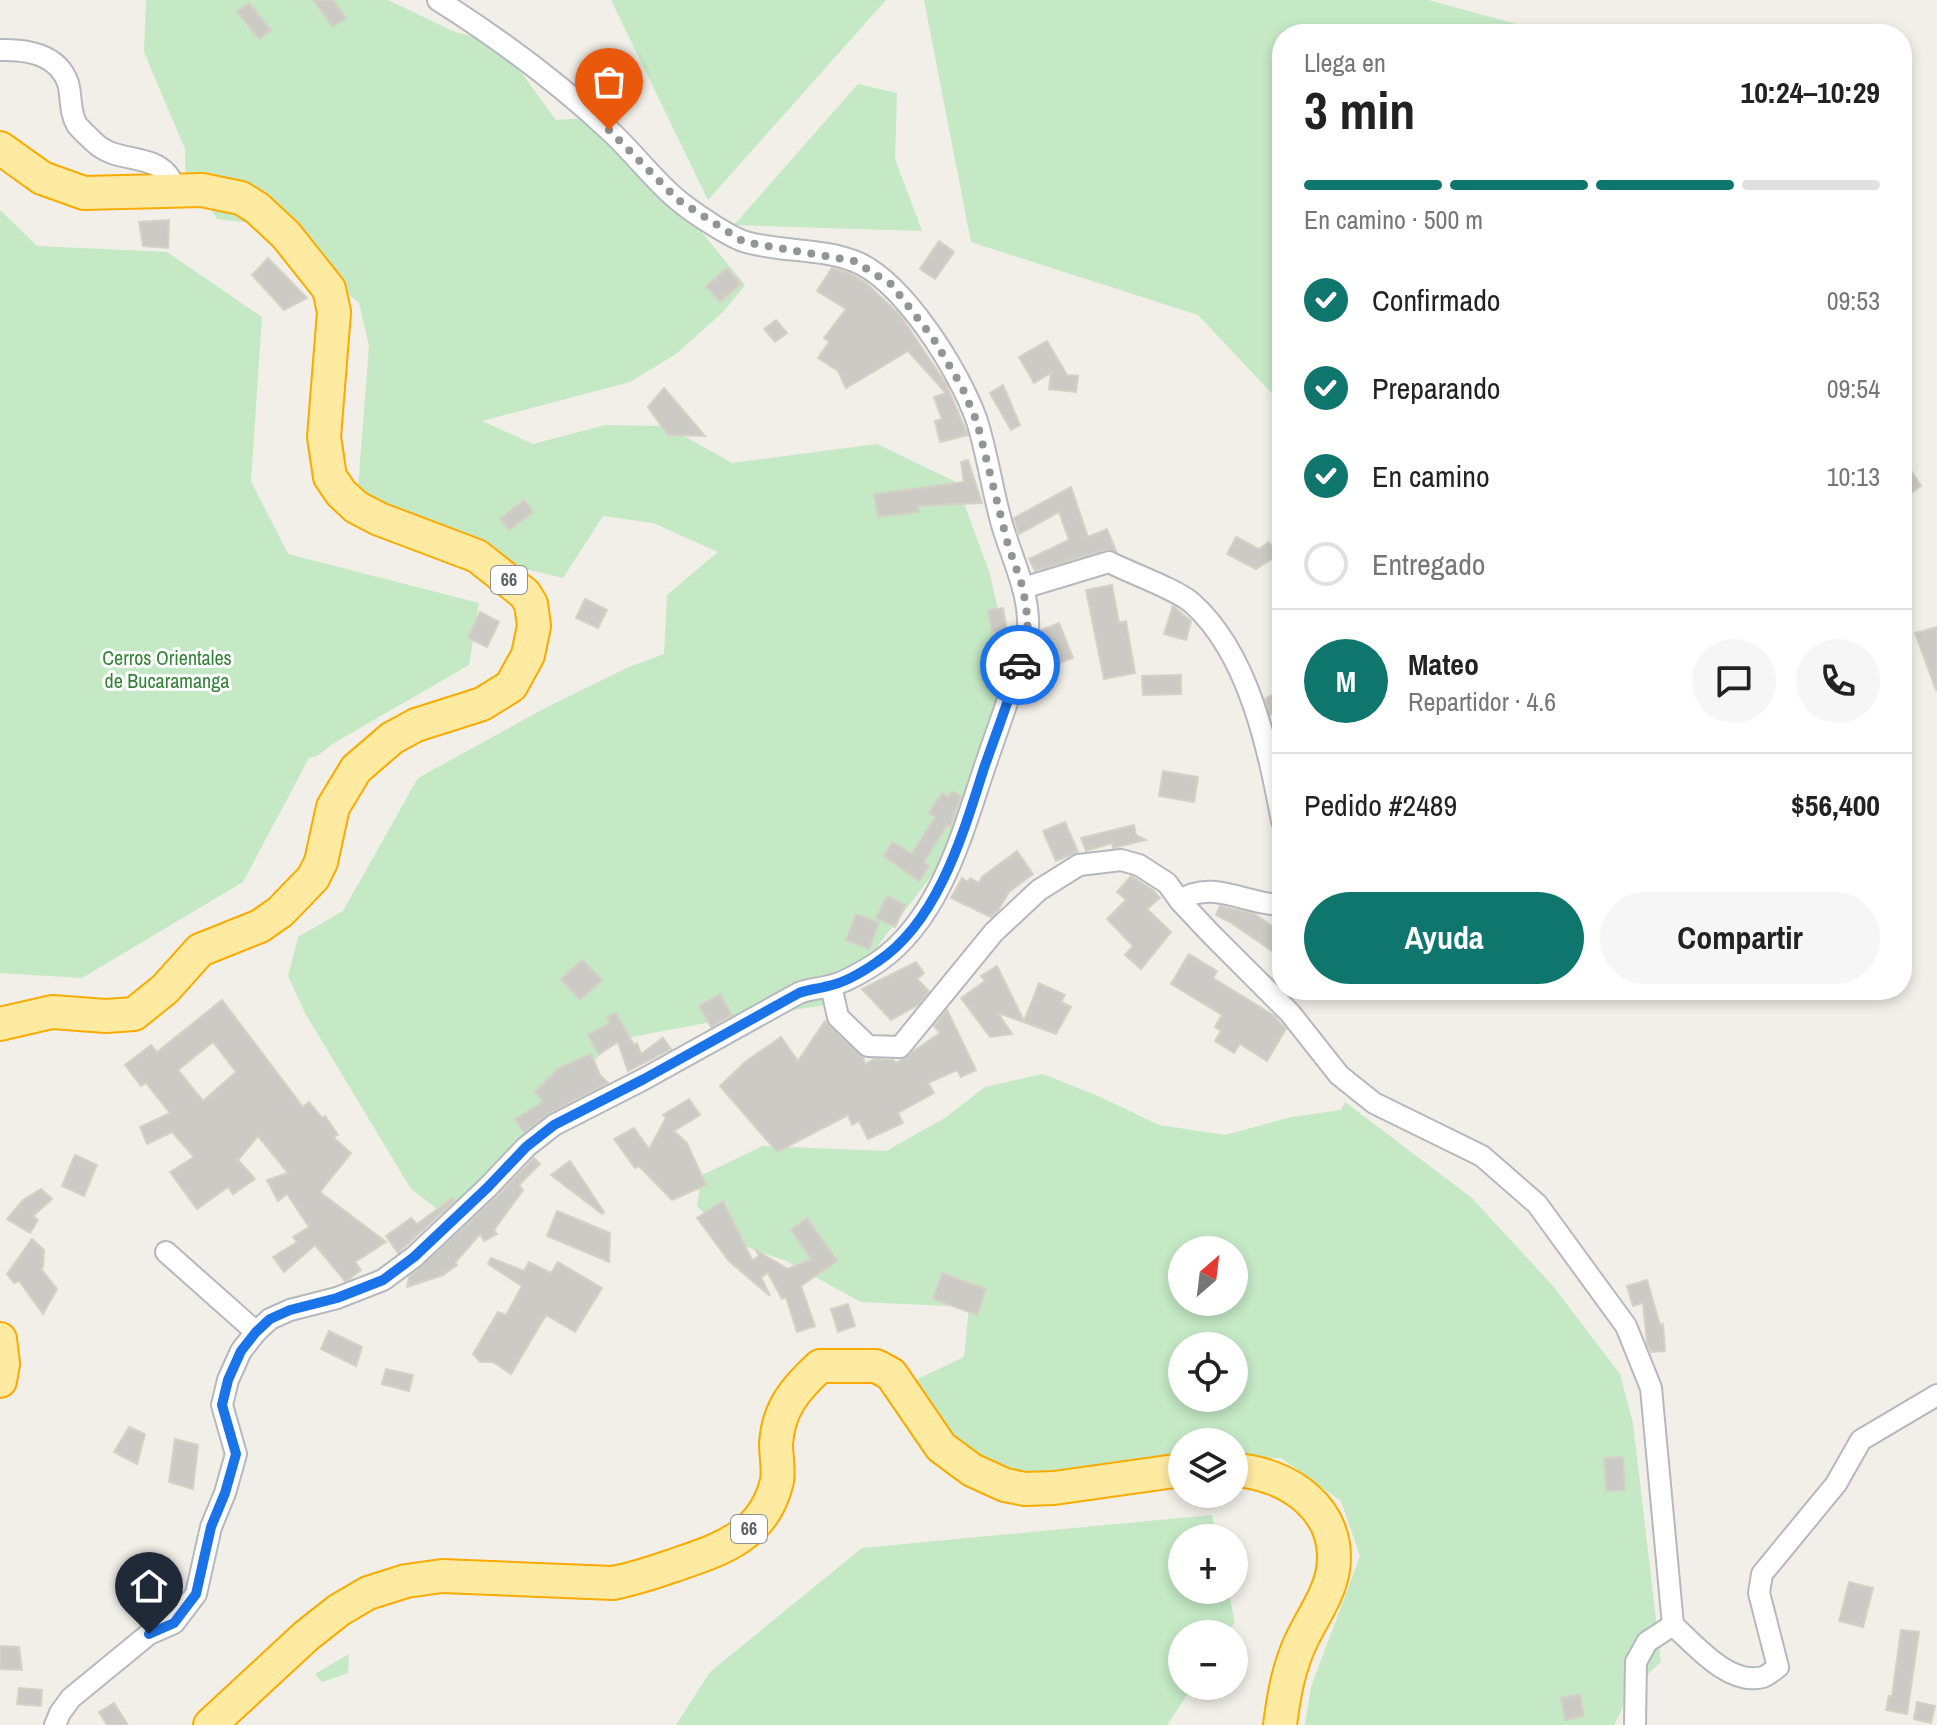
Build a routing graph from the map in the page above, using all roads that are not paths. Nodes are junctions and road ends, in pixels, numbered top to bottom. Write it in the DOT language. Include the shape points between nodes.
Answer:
graph roads {
  1 [pos="438,0"];
  2 [pos="0,50"];
  3 [pos="0,148"];
  4 [pos="176,190"];
  5 [pos="1023,588"];
  6 [pos="1272,771"];
  7 [pos="1180,901"];
  8 [pos="1272,905"];
  9 [pos="831,986"];
  10 [pos="1272,995"];
  11 [pos="1277,1000"];
  12 [pos="0,1024"];
  13 [pos="166,1252"];
  14 [pos="256,1332"];
  15 [pos="0,1339"];
  16 [pos="0,1381"];
  17 [pos="1937,1395"];
  18 [pos="1168,1472"];
  19 [pos="1248,1474"];
  20 [pos="1673,1625"];
  21 [pos="55,1725"];
  22 [pos="210,1725"];
  23 [pos="1280,1725"];
  24 [pos="1635,1725"];
  1 -- 5 [label="street" via="563,89 678,200 719,227 744,242 854,261 891,284 933,338 967,398"];
  2 -- 4 [label="street" via="30,51 60,68 77,125 89,138 113,154 159,166"];
  3 -- 4 [label="highway, 66" via="42,178 84,193"];
  4 -- 12 [label="highway, 66" via="214,191 257,208 329,289 334,312 324,437 330,477 341,493 379,519 477,556 525,594 531,604 533,638 511,686 482,704 416,725 356,769 333,807 313,878 280,912 260,926 200,950 134,1014 52,1012"];
  5 -- 6 [label="street" via="1109,562 1190,601 1225,641 1239,670"];
  5 -- 9 [label="street" via="1025,650 960,842 926,911 902,943"];
  7 -- 8 [label="street" via="1204,891"];
  7 -- 9 [label="street" via="1167,883 1139,865 1121,860 1079,865 1039,890 994,932 900,1047 868,1046 838,1017"];
  7 -- 10 [label="street"];
  9 -- 14 [label="street" via="799,993 554,1125 383,1280 290,1310"];
  11 -- 20 [label="street" via="1339,1075 1374,1103 1482,1156 1537,1204 1626,1326 1651,1388"];
  13 -- 14 [label="street"];
  14 -- 21 [label="street" via="241,1351 222,1405 236,1454 196,1594 174,1623 149,1634 71,1698"];
  15 -- 16 [label="highway"];
  17 -- 20 [label="street" via="1861,1440 1836,1484 1762,1574 1759,1593 1778,1667 1763,1678 1738,1676 1722,1669"];
  18 -- 22 [label="highway, 66" via="1054,1488 1005,1485 941,1447 891,1374 876,1366 820,1366 787,1401 779,1419 777,1479 770,1501 741,1537 719,1551 613,1583 442,1576 368,1593 306,1636"];
  19 -- 23 [label="highway" via="1295,1489 1320,1509 1329,1526 1333,1568 1290,1669"];
  20 -- 24 [label="street" via="1647,1642 1636,1662"];
}
